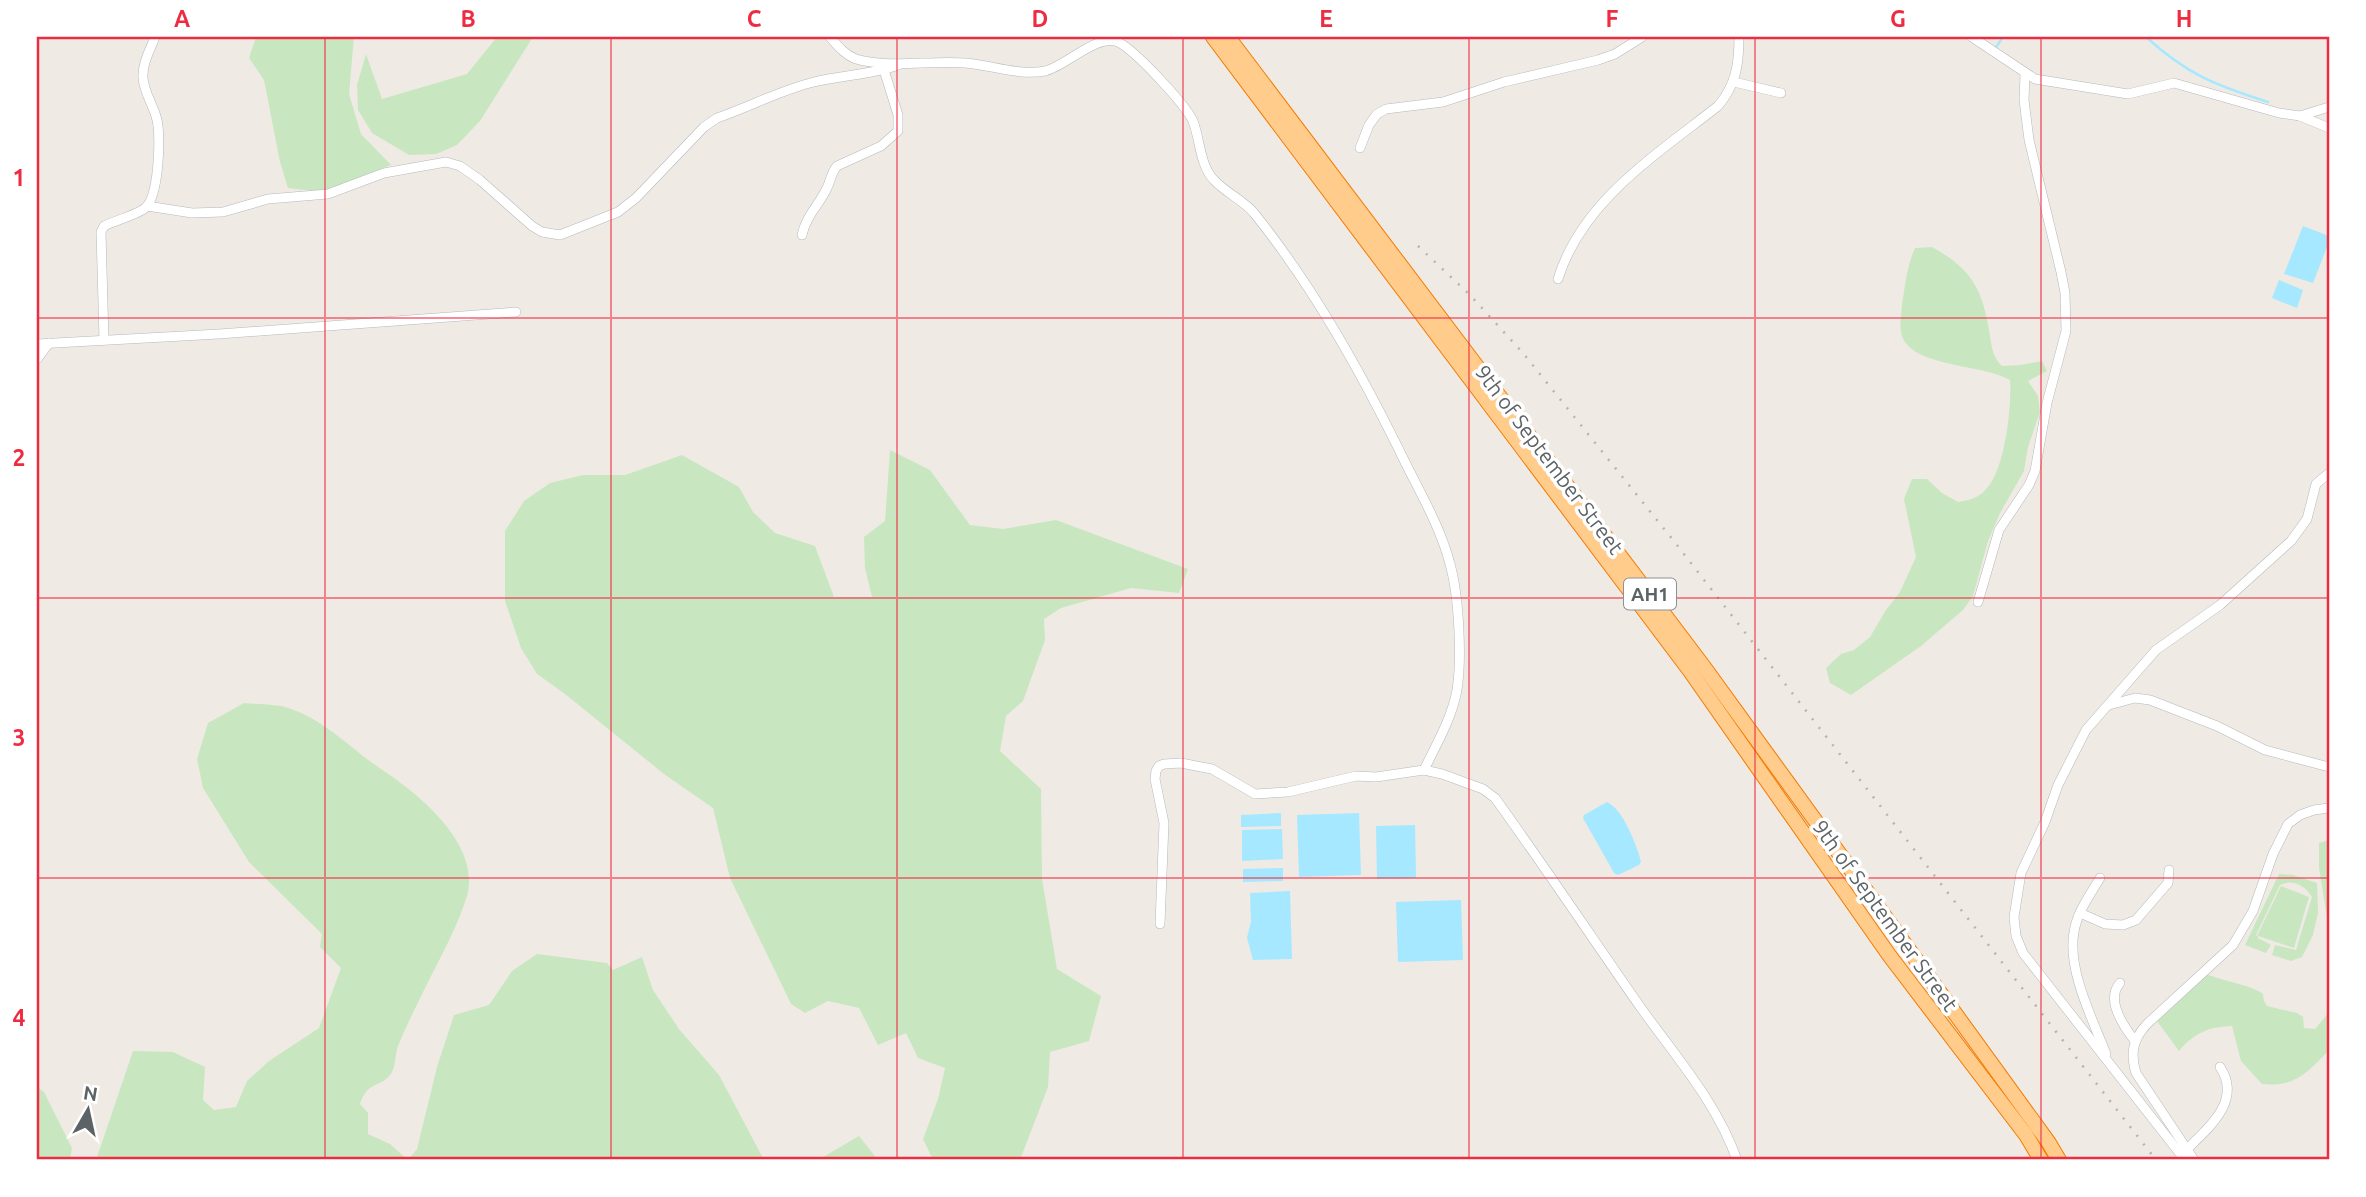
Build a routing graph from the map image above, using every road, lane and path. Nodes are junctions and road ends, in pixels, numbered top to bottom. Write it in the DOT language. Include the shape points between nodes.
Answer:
graph roads {
  1 [pos="155,37"];
  2 [pos="830,37"];
  3 [pos="1213,37"];
  4 [pos="1228,37"];
  5 [pos="1642,37"];
  6 [pos="1739,37"];
  7 [pos="1972,37"];
  8 [pos="903,63"];
  9 [pos="884,70"];
  10 [pos="2025,74"];
  11 [pos="1734,82"];
  12 [pos="1781,93"];
  13 [pos="2329,107"];
  14 [pos="2300,116"];
  15 [pos="2329,128"];
  16 [pos="1360,148"];
  17 [pos="147,206"];
  18 [pos="802,235"];
  19 [pos="1558,279"];
  20 [pos="516,312"];
  21 [pos="104,340"];
  22 [pos="49,343"];
  23 [pos="37,344"];
  24 [pos="37,359"];
  25 [pos="2329,473"];
  26 [pos="1978,602"];
  27 [pos="2107,706"];
  28 [pos="2329,767"];
  29 [pos="1424,770"];
  30 [pos="2329,808"];
  31 [pos="2169,870"];
  32 [pos="2100,878"];
  33 [pos="2080,914"];
  34 [pos="1160,924"];
  35 [pos="2120,983"];
  36 [pos="2135,1041"];
  37 [pos="2109,1062"];
  38 [pos="2220,1067"];
  39 [pos="2187,1149"];
  40 [pos="1737,1160"];
  41 [pos="2041,1160"];
  42 [pos="2059,1160"];
  43 [pos="2185,1160"];
  44 [pos="2194,1160"];
  1 -- 17 [label="street" via="143,75 159,135 154,190"];
  2 -- 8 [label="street" via="852,57"];
  3 -- 41 [label="highway, 9th of September Street / AH1" via="1681,660 1889,955"];
  4 -- 42 [label="highway, 9th of September Street / AH1" via="1704,667"];
  5 -- 16 [label="street" via="1598,60 1443,102 1386,109 1369,125"];
  6 -- 11 [label="street"];
  7 -- 10 [label="street"];
  8 -- 9 [label="street"];
  8 -- 29 [label="street" via="965,63 1031,72 1060,66 1091,47 1119,42 1180,100 1193,122 1213,180 1252,211 1310,288 1395,440 1451,565 1460,643 1457,689"];
  9 -- 17 [label="street" via="809,83 717,118 618,212 560,235 532,226 480,180 446,162 384,173 328,194 268,199 223,212"];
  9 -- 18 [label="street" via="898,115 898,131 881,146 837,166"];
  10 -- 14 [label="street" via="2128,94 2174,83"];
  10 -- 26 [label="street" via="2029,140 2065,293 2066,331 2035,471 1999,530"];
  11 -- 12 [label="street"];
  11 -- 19 [label="street" via="1718,106 1601,202 1571,246"];
  13 -- 14 [label="street"];
  14 -- 15 [label="street"];
  17 -- 21 [label="street" via="104,226 101,232"];
  20 -- 21 [label="street"];
  21 -- 22 [label="street"];
  22 -- 23 [label="street"];
  22 -- 24 [label="street"];
  25 -- 27 [label="street" via="2316,484 2307,520 2291,541 2220,605 2155,650"];
  27 -- 28 [label="street" via="2135,698 2150,700 2265,750"];
  27 -- 37 [label="street" via="2086,730 2058,785 2021,873 2014,917 2023,953"];
  29 -- 34 [label="street" via="1356,776 1267,795 1255,794 1212,769 1181,763 1159,766 1155,779 1164,823"];
  29 -- 40 [label="street" via="1483,789 1495,798 1688,1070 1729,1136"];
  30 -- 36 [label="street" via="2300,815 2288,824 2253,911 2233,945 2147,1024"];
  31 -- 33 [label="street" via="2168,883 2136,920 2105,924"];
  32 -- 33 [label="street"];
  33 -- 37 [label="street" via="2073,951 2081,990"];
  35 -- 36 [label="street" via="2116,1010"];
  36 -- 39 [label="street" via="2132,1060 2136,1073"];
  37 -- 43 [label="street"];
  38 -- 39 [label="street" via="2227,1077 2226,1102"];
  39 -- 44 [label="street"];
}
